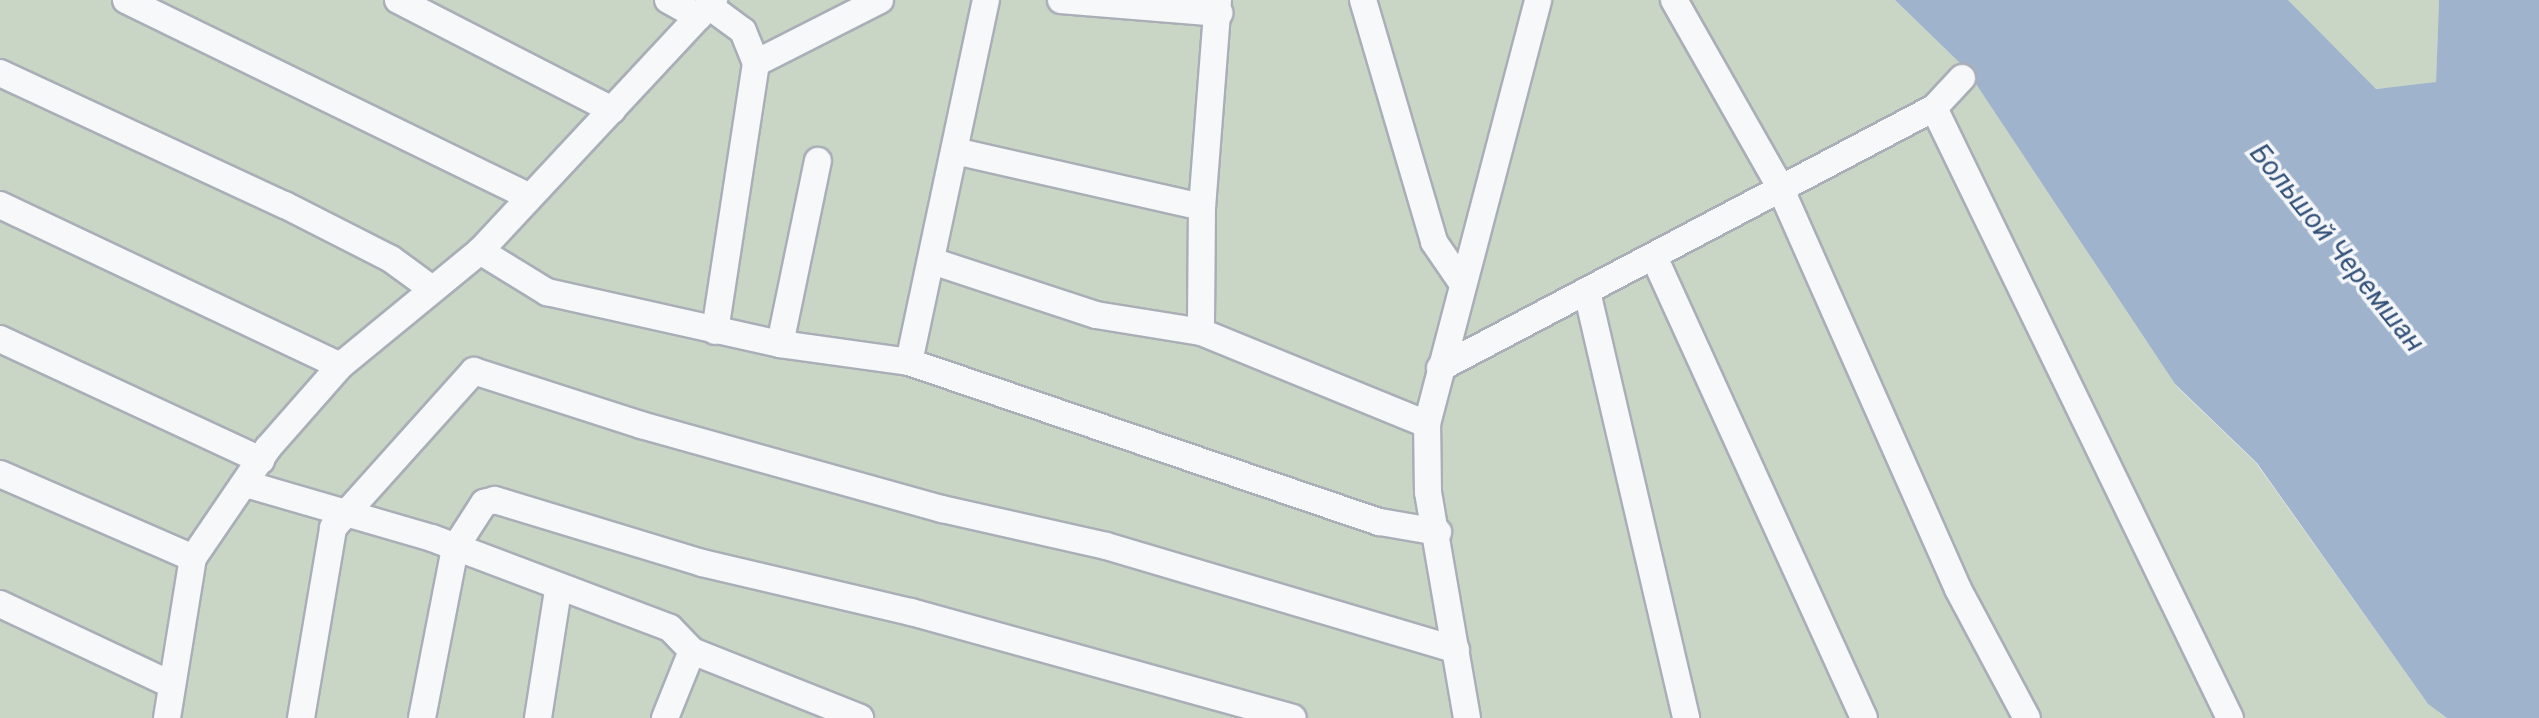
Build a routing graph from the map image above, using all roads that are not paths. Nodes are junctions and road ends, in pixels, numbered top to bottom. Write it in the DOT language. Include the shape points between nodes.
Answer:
graph roads {
  1 [pos="126,0"];
  2 [pos="398,0"];
  3 [pos="668,0"];
  4 [pos="880,0"];
  5 [pos="986,0"];
  6 [pos="1061,0"];
  7 [pos="1363,0"];
  8 [pos="1538,0"];
  9 [pos="1674,0"];
  10 [pos="1218,6"];
  11 [pos="707,8"];
  12 [pos="756,63"];
  13 [pos="0,73"];
  14 [pos="1962,78"];
  15 [pos="1934,108"];
  16 [pos="612,110"];
  17 [pos="955,151"];
  18 [pos="818,161"];
  19 [pos="1779,185"];
  20 [pos="527,196"];
  21 [pos="0,205"];
  22 [pos="1202,207"];
  23 [pos="480,251"];
  24 [pos="1655,259"];
  25 [pos="932,261"];
  26 [pos="1460,280"];
  27 [pos="432,289"];
  28 [pos="1588,296"];
  29 [pos="715,331"];
  30 [pos="1201,332"];
  31 [pos="0,339"];
  32 [pos="780,344"];
  33 [pos="909,362"];
  34 [pos="340,366"];
  35 [pos="1440,368"];
  36 [pos="1427,424"];
  37 [pos="261,460"];
  38 [pos="0,474"];
  39 [pos="246,484"];
  40 [pos="344,515"];
  41 [pos="1438,532"];
  42 [pos="455,548"];
  43 [pos="193,558"];
  44 [pos="558,590"];
  45 [pos="0,604"];
  46 [pos="1456,650"];
  47 [pos="692,651"];
  48 [pos="170,684"];
  49 [pos="667,717"];
  50 [pos="167,718"];
  51 [pos="301,718"];
  52 [pos="422,718"];
  53 [pos="538,718"];
  54 [pos="860,718"];
  55 [pos="1293,718"];
  56 [pos="1467,718"];
  57 [pos="1686,718"];
  58 [pos="1864,718"];
  59 [pos="2027,718"];
  60 [pos="2230,718"];
  1 -- 20 [label="street"];
  2 -- 16 [label="street"];
  3 -- 11 [label="street"];
  4 -- 12 [label="street"];
  5 -- 17 [label="street"];
  6 -- 10 [label="street"];
  7 -- 26 [label="street" via="1434,242"];
  8 -- 26 [label="street"];
  9 -- 19 [label="street"];
  10 -- 22 [label="street"];
  11 -- 12 [label="street" via="743,31"];
  11 -- 16 [label="street"];
  12 -- 29 [label="street"];
  13 -- 27 [label="street" via="285,205 391,259"];
  14 -- 15 [label="street"];
  15 -- 19 [label="street"];
  15 -- 60 [label="street"];
  16 -- 20 [label="street"];
  17 -- 22 [label="street"];
  17 -- 25 [label="street"];
  18 -- 32 [label="street"];
  19 -- 24 [label="street"];
  19 -- 59 [label="street" via="1958,589"];
  20 -- 23 [label="street"];
  21 -- 34 [label="street"];
  22 -- 30 [label="street"];
  23 -- 27 [label="street"];
  23 -- 29 [label="street" via="547,292"];
  24 -- 28 [label="street"];
  24 -- 58 [label="street"];
  25 -- 30 [label="street" via="1096,315"];
  25 -- 33 [label="street"];
  26 -- 35 [label="street"];
  27 -- 34 [label="street"];
  28 -- 35 [label="street"];
  28 -- 57 [label="street"];
  29 -- 32 [label="street"];
  30 -- 36 [label="street"];
  31 -- 37 [label="street"];
  32 -- 33 [label="street"];
  33 -- 41 [label="street" via="1380,522"];
  34 -- 37 [label="street"];
  35 -- 36 [label="street"];
  36 -- 41 [label="street" via="1428,492"];
  37 -- 39 [label="street"];
  38 -- 43 [label="street"];
  39 -- 40 [label="street"];
  39 -- 43 [label="street"];
  40 -- 42 [label="street"];
  40 -- 46 [label="street" via="464,376 484,371 641,425 942,509 1106,546"];
  40 -- 51 [label="street" via="322,563"];
  41 -- 46 [label="street"];
  42 -- 44 [label="street"];
  42 -- 52 [label="street"];
  42 -- 55 [label="street" via="484,503 513,502 702,563 911,612"];
  43 -- 48 [label="street"];
  44 -- 47 [label="street" via="670,628"];
  44 -- 53 [label="street"];
  45 -- 48 [label="street"];
  46 -- 56 [label="street"];
  47 -- 49 [label="street"];
  47 -- 54 [label="street"];
  48 -- 50 [label="street"];
}
